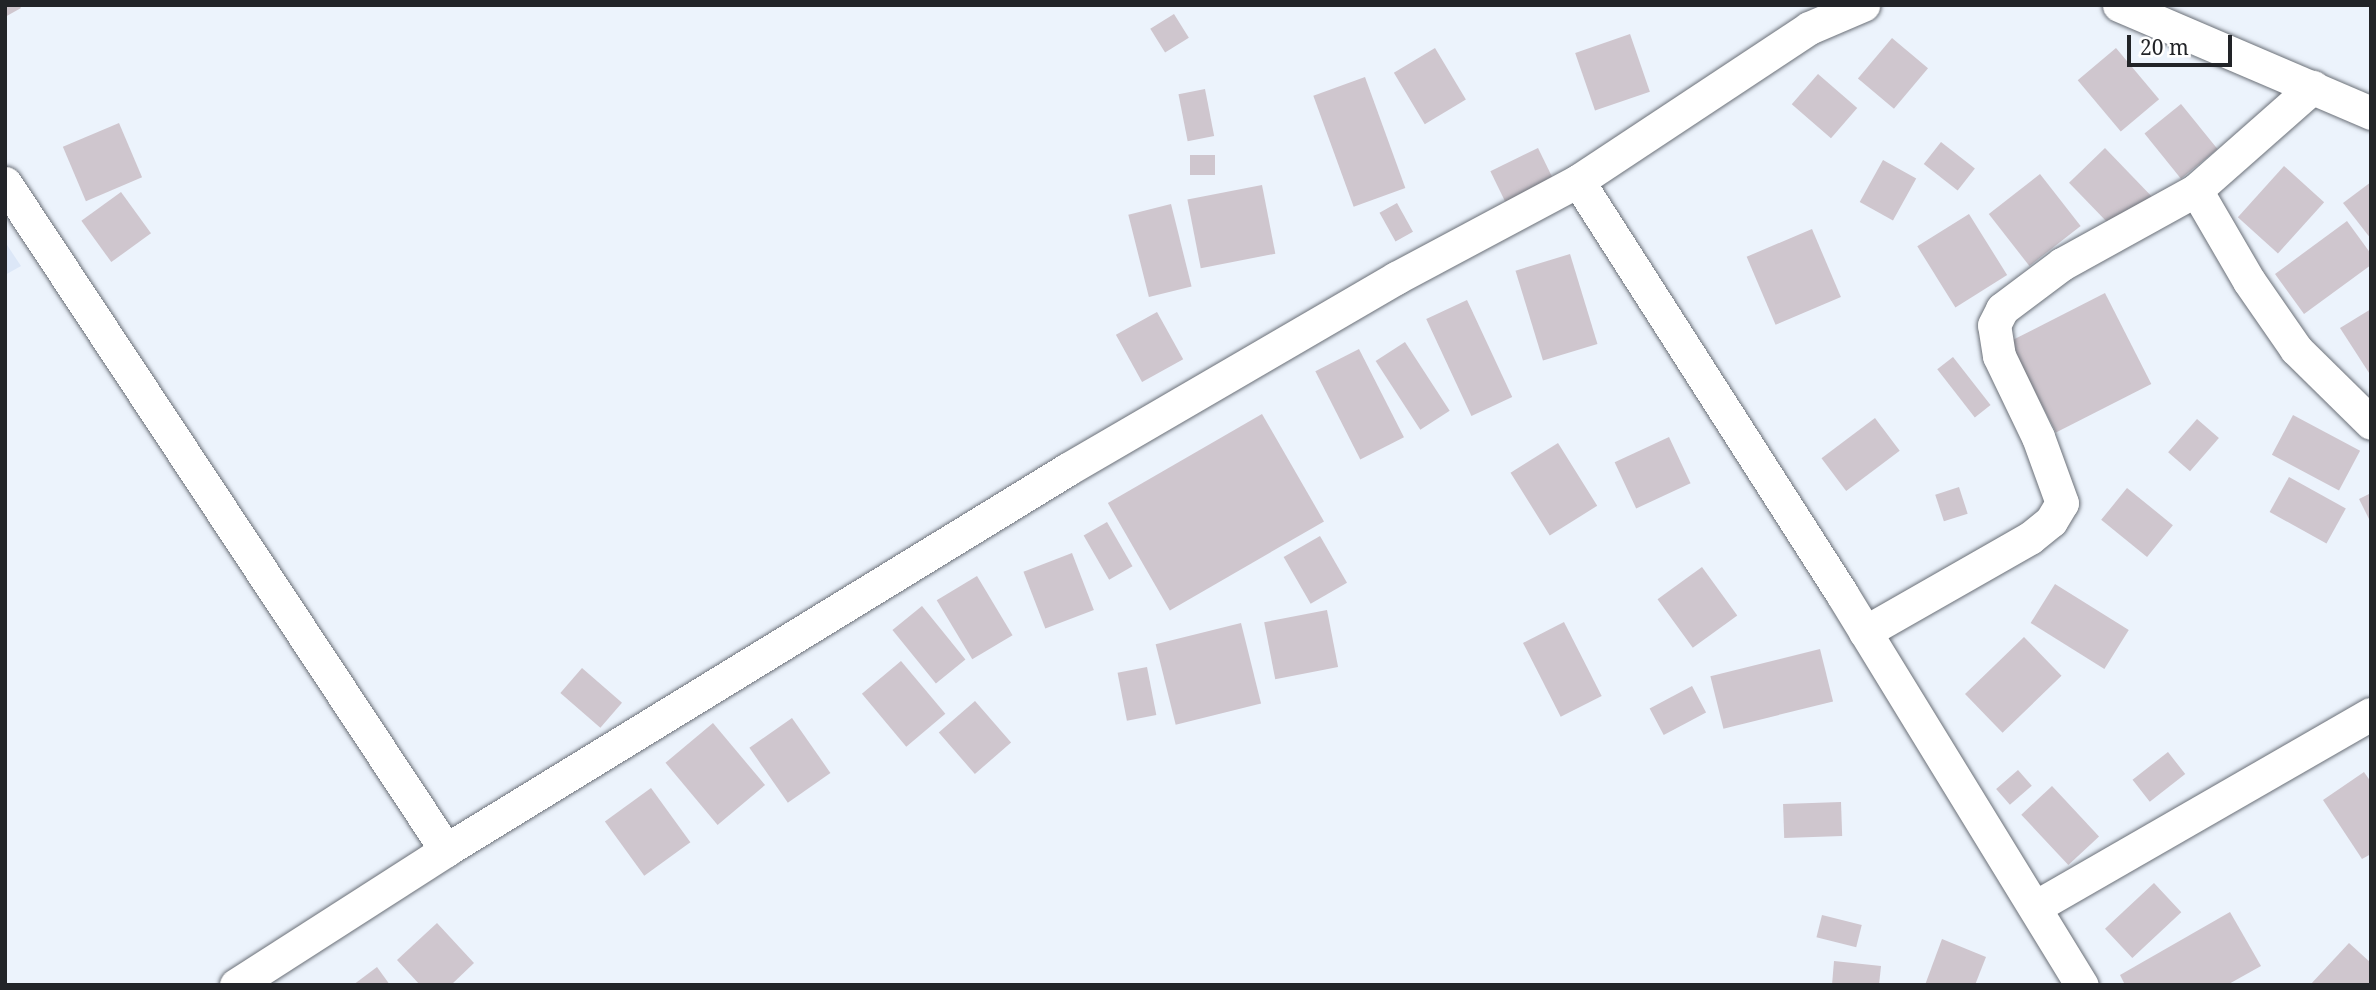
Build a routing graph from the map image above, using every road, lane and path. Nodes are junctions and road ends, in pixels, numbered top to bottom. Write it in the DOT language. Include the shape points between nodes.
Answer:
graph roads {
  1 [pos="1863,5"];
  2 [pos="2119,5"];
  3 [pos="2313,88"];
  4 [pos="2371,113"];
  5 [pos="1578,181"];
  6 [pos="5,183"];
  7 [pos="2196,190"];
  8 [pos="2371,423"];
  9 [pos="1865,632"];
  10 [pos="2371,714"];
  11 [pos="446,850"];
  12 [pos="2035,907"];
  13 [pos="236,985"];
  14 [pos="2081,985"];
  1 -- 5 [label="street" via="1809,27"];
  2 -- 3 [label="street"];
  3 -- 4 [label="street"];
  3 -- 7 [label="street"];
  5 -- 9 [label="street"];
  5 -- 11 [label="street" via="1396,278 1068,469"];
  6 -- 11 [label="street"];
  7 -- 8 [label="street" via="2249,281 2297,349"];
  7 -- 9 [label="street" via="2062,264 2002,309 1994,340 2062,503 2051,521 2030,538"];
  9 -- 12 [label="street"];
  10 -- 12 [label="street"];
  11 -- 13 [label="street"];
  12 -- 14 [label="street"];
}
